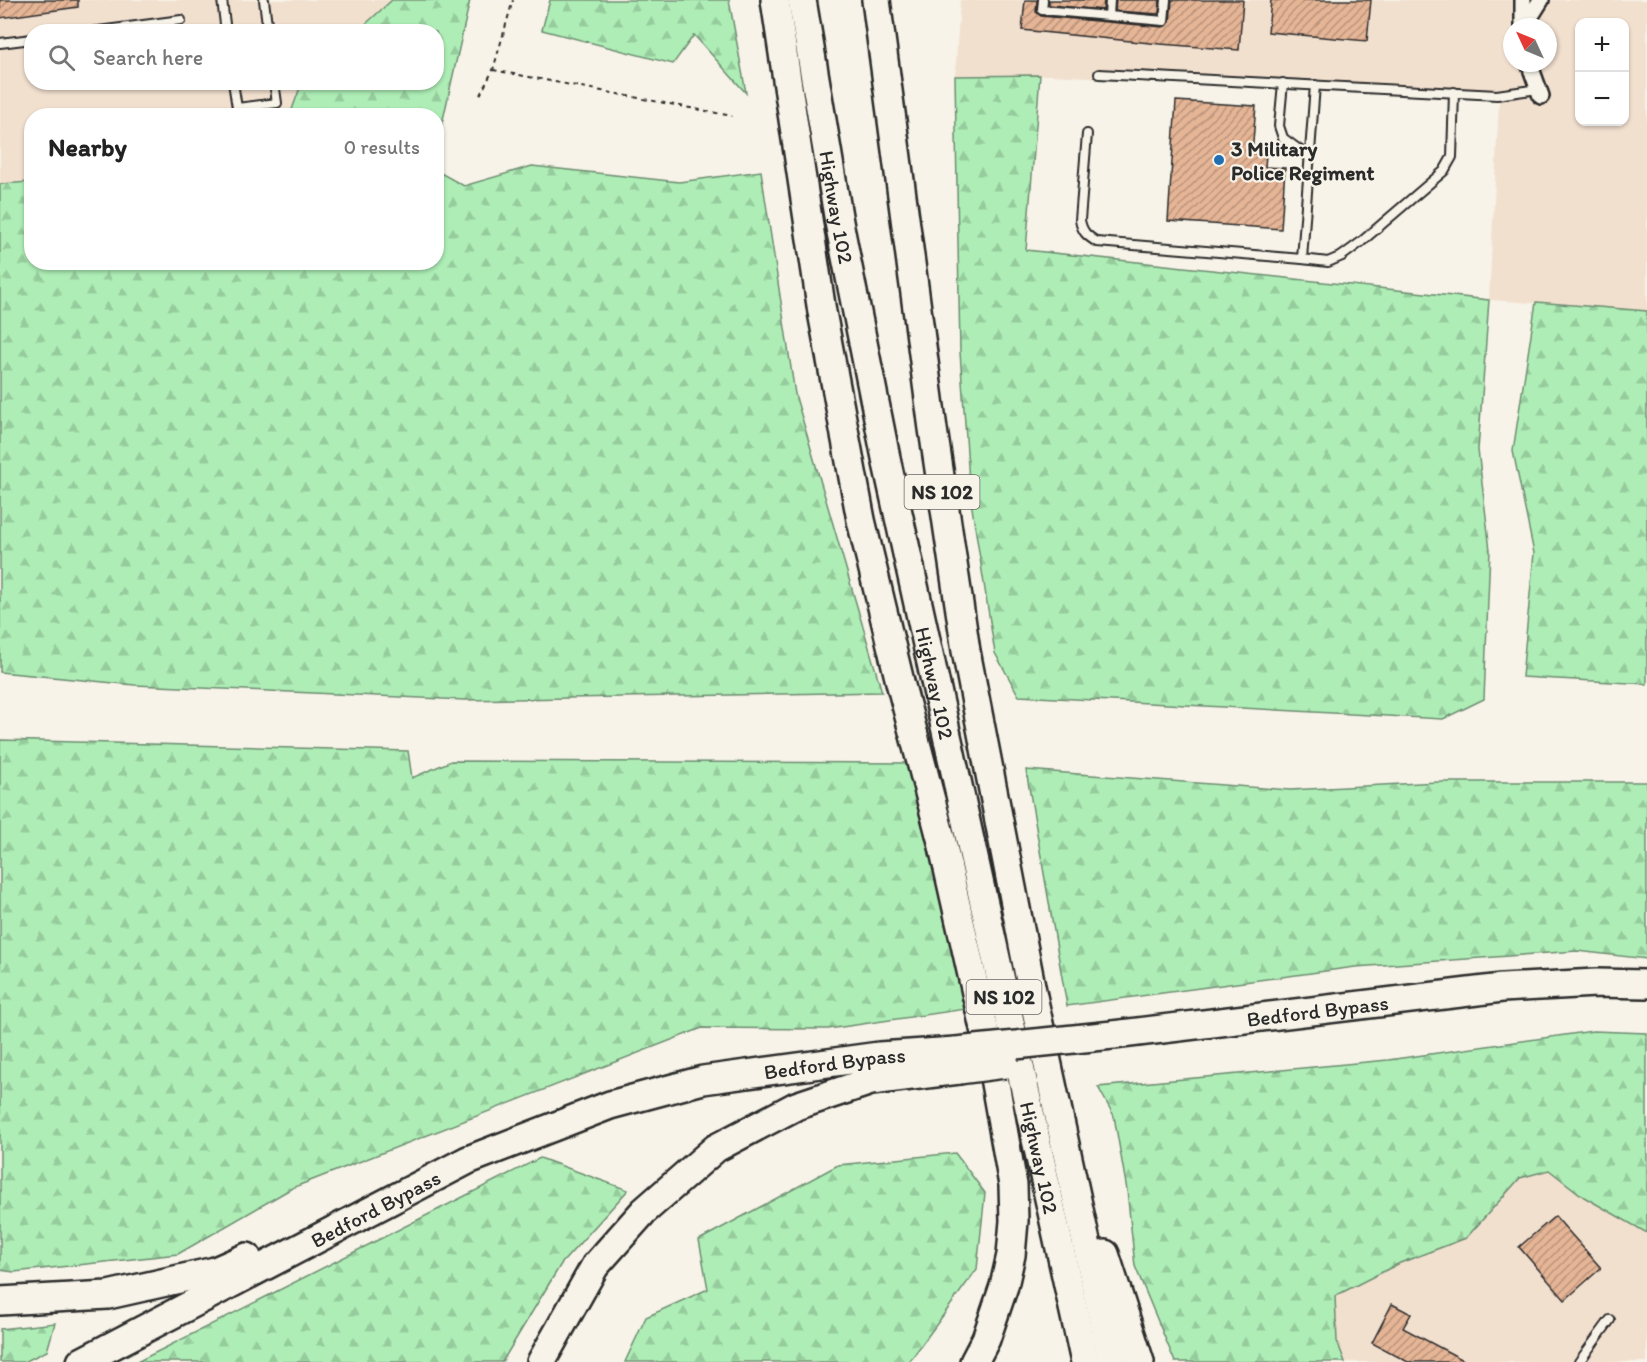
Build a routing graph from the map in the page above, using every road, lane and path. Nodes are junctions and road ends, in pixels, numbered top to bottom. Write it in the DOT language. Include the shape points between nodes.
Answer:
graph roads {
  1 [pos="222,0"];
  2 [pos="264,0"];
  3 [pos="513,0"];
  4 [pos="775,0"];
  5 [pos="802,0"];
  6 [pos="876,0"];
  7 [pos="1043,0"];
  8 [pos="1110,0"];
  9 [pos="1166,0"];
  10 [pos="1523,0"];
  11 [pos="1541,0"];
  12 [pos="1109,16"];
  13 [pos="1524,18"];
  14 [pos="1530,18"];
  15 [pos="181,20"];
  16 [pos="151,24"];
  17 [pos="225,24"];
  18 [pos="267,24"];
  19 [pos="24,40"];
  20 [pos="0,44"];
  21 [pos="493,70"];
  22 [pos="1531,72"];
  23 [pos="1099,74"];
  24 [pos="1283,83"];
  25 [pos="1315,85"];
  26 [pos="234,90"];
  27 [pos="275,90"];
  28 [pos="1454,92"];
  29 [pos="1539,92"];
  30 [pos="480,95"];
  31 [pos="237,108"];
  32 [pos="237,108"];
  33 [pos="732,116"];
  34 [pos="1087,134"];
  35 [pos="1309,157"];
  36 [pos="803,190"];
  37 [pos="1302,259"];
  38 [pos="970,842"];
  39 [pos="1647,984"];
  40 [pos="1647,998"];
  41 [pos="1114,1042"];
  42 [pos="957,1060"];
  43 [pos="1050,1078"];
  44 [pos="468,1160"];
  45 [pos="0,1301"];
  46 [pos="1610,1320"];
  47 [pos="81,1362"];
  48 [pos="541,1362"];
  49 [pos="974,1362"];
  50 [pos="1085,1362"];
  51 [pos="1112,1362"];
  52 [pos="1140,1362"];
  53 [pos="1579,1362"];
  1 -- 17 [label="lane"];
  2 -- 18 [label="lane"];
  3 -- 21 [label="path"];
  4 -- 36 [label="highway"];
  5 -- 38 [label="highway, Highway 102 / NS 102" via="838,222"];
  6 -- 43 [label="highway, Highway 102 / NS 102" via="966,651"];
  7 -- 12 [label="lane" via="1042,10"];
  8 -- 12 [label="lane"];
  9 -- 12 [label="lane" via="1164,21"];
  10 -- 13 [label="street"];
  11 -- 14 [label="street"];
  15 -- 16 [label="lane"];
  19 -- 20 [label="lane"];
  21 -- 30 [label="path"];
  21 -- 33 [label="path"];
  22 -- 29 [label="street"];
  23 -- 24 [label="lane"];
  24 -- 25 [label="lane"];
  24 -- 35 [label="lane" via="1279,126 1283,138"];
  25 -- 28 [label="lane"];
  25 -- 35 [label="lane"];
  26 -- 31 [label="lane"];
  27 -- 32 [label="lane" via="277,103"];
  28 -- 29 [label="lane"];
  28 -- 37 [label="lane" via="1452,157 1444,171 1342,256 1328,262"];
  34 -- 37 [label="lane" via="1080,220 1088,237 1097,242"];
  35 -- 37 [label="lane"];
  36 -- 38 [label="highway" via="838,309 955,813"];
  36 -- 49 [label="highway" via="861,520 942,842 990,1055 1013,1185 1011,1255 987,1339"];
  38 -- 50 [label="highway, Highway 102 / NS 102"];
  39 -- 41 [label="highway, Bedford Bypass" via="1502,988"];
  40 -- 41 [label="highway, Bedford Bypass" via="1509,1002"];
  41 -- 42 [label="highway, Bedford Bypass, bridge"];
  42 -- 44 [label="highway, Bedford Bypass" via="879,1056 703,1080 610,1105"];
  42 -- 48 [label="highway, Bedford Bypass" via="871,1081 796,1106 716,1148 644,1211 595,1266"];
  43 -- 51 [label="highway, Highway 102 / NS 102"];
  43 -- 52 [label="highway"];
  44 -- 45 [label="highway" via="215,1271 108,1295"];
  44 -- 47 [label="highway, Bedford Bypass"];
  46 -- 53 [label="lane"];
}
